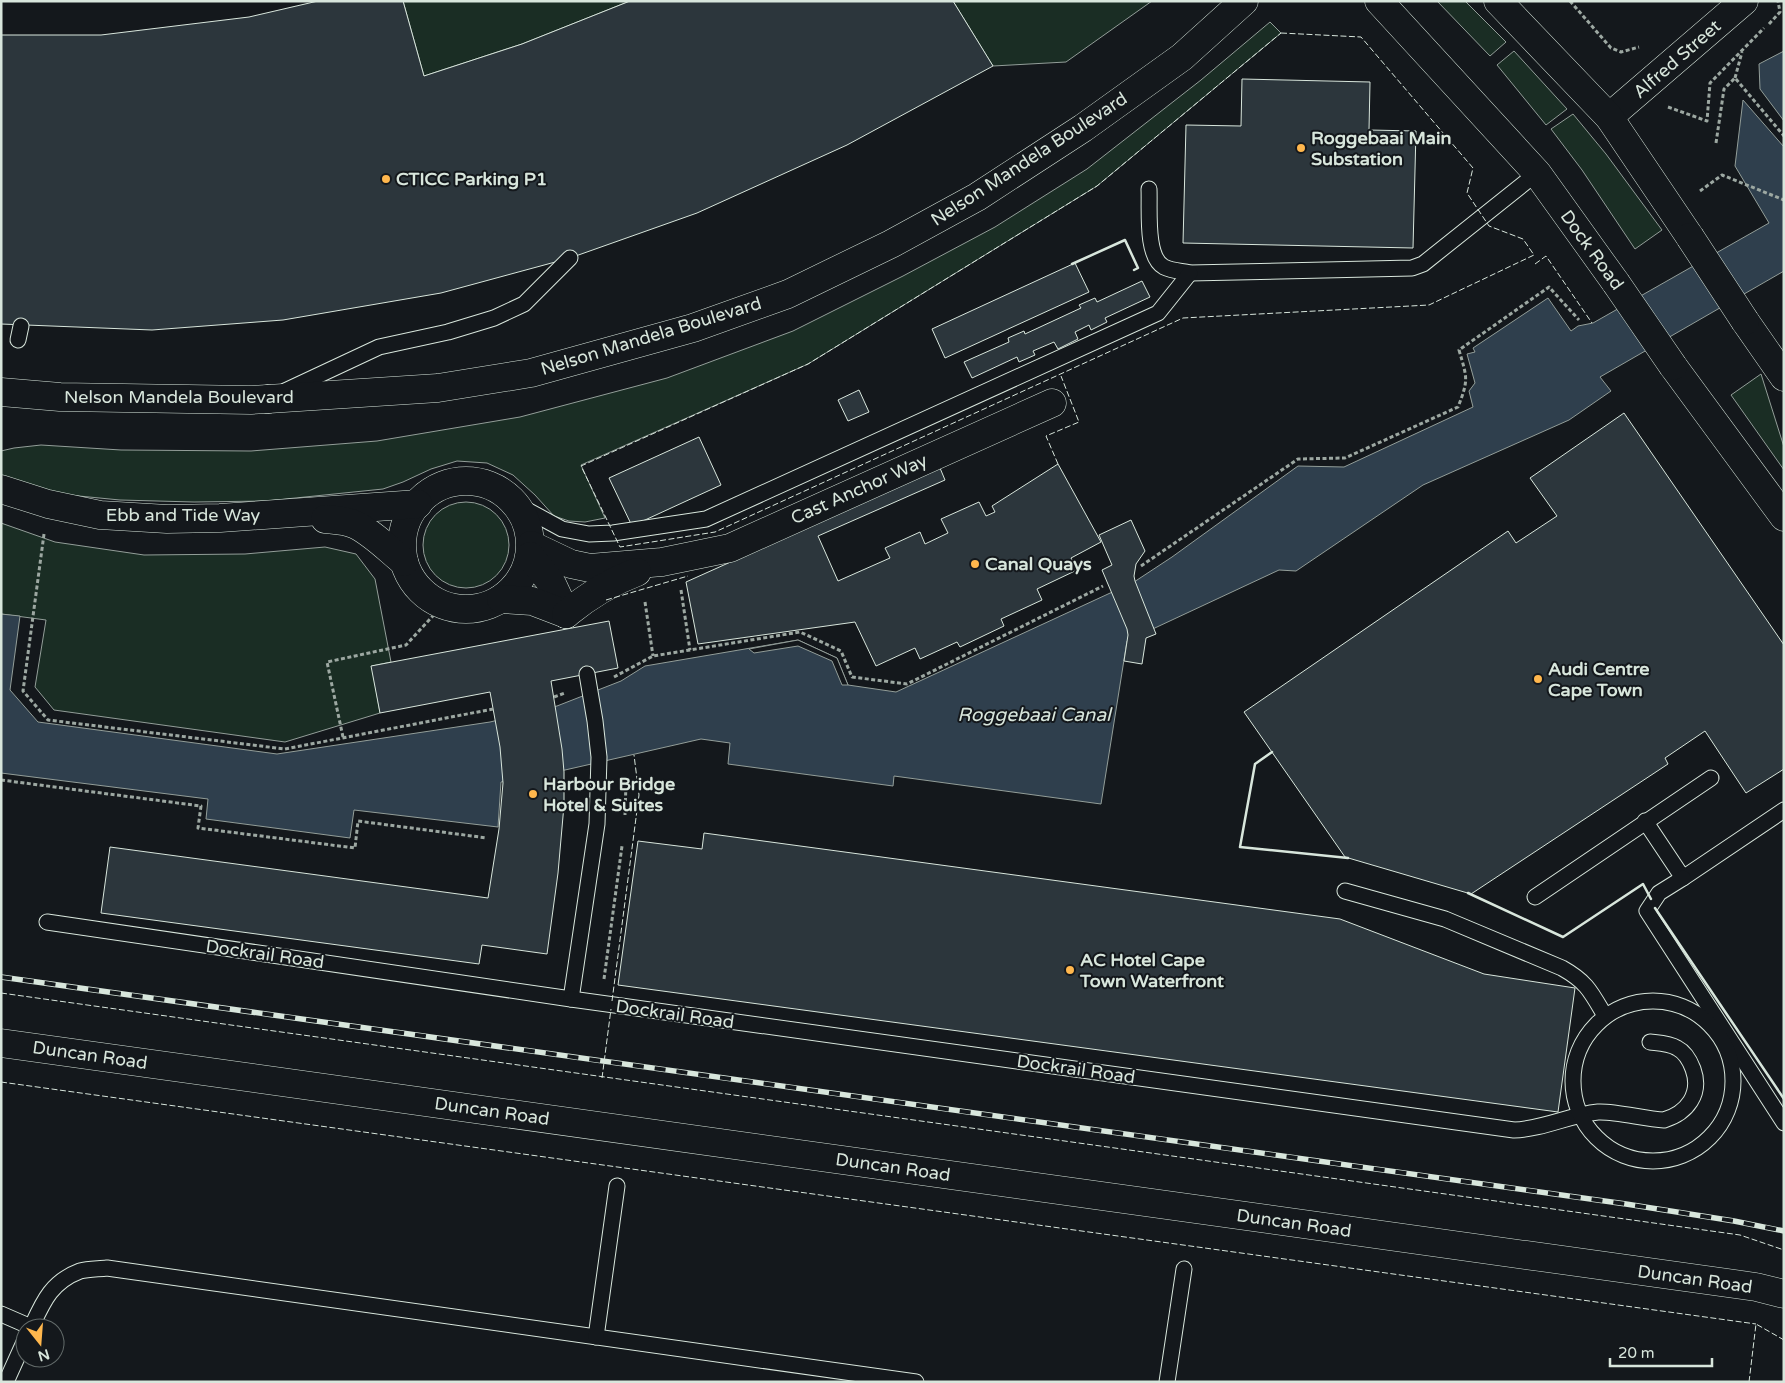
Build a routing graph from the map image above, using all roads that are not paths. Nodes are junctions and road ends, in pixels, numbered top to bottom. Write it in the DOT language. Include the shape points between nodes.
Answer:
graph roads {
  1 [pos="1244,1"];
  2 [pos="1378,1"];
  3 [pos="1498,1"];
  4 [pos="1744,1"];
  5 [pos="1609,117"];
  6 [pos="1537,173"];
  7 [pos="1149,189"];
  8 [pos="570,258"];
  9 [pos="1190,273"];
  10 [pos="1784,377"];
  11 [pos="1,392"];
  12 [pos="268,399"];
  13 [pos="1052,403"];
  14 [pos="1,489"];
  15 [pos="418,504"];
  16 [pos="516,504"];
  17 [pos="278,515"];
  18 [pos="1784,517"];
  19 [pos="530,550"];
  20 [pos="404,562"];
  21 [pos="662,562"];
  22 [pos="501,599"];
  23 [pos="569,621"];
  24 [pos="588,679"];
  25 [pos="1710,778"];
  26 [pos="1782,812"];
  27 [pos="1645,821"];
  28 [pos="1683,878"];
  29 [pos="1345,891"];
  30 [pos="1535,896"];
  31 [pos="47,922"];
  32 [pos="571,999"];
  33 [pos="1605,1016"];
  34 [pos="1650,1042"];
  35 [pos="1,1043"];
  36 [pos="1580,1115"];
  37 [pos="1784,1123"];
  38 [pos="616,1186"];
  39 [pos="1184,1269"];
  40 [pos="1784,1294"];
  41 [pos="1,1314"];
  42 [pos="36,1318"];
  43 [pos="15,1323"];
  44 [pos="596,1337"];
  45 [pos="15,1351"];
  46 [pos="7,1362"];
  47 [pos="6,1382"];
  48 [pos="916,1382"];
  49 [pos="1167,1382"];
  1 -- 12 [label="main road, Nelson Mandela Boulevard" via="1182,58 977,197 891,244 788,294 693,328 531,373 438,388"];
  2 -- 6 [label="main road, Dock Road"];
  3 -- 5 [label="main road"];
  4 -- 5 [label="main road, Alfred Street"];
  5 -- 10 [label="main road, bridge"];
  6 -- 9 [label="lane" via="1418,267"];
  6 -- 18 [label="main road, Dock Road, bridge"];
  7 -- 9 [label="lane" via="1151,246 1155,258 1162,266"];
  8 -- 12 [label="lane" via="524,304 494,318 448,332 379,346"];
  9 -- 16 [label="lane" via="1158,313 706,519 589,534 562,530"];
  11 -- 12 [label="main road, Nelson Mandela Boulevard"];
  13 -- 21 [label="main road, Cast Anchor Way" via="730,548"];
  14 -- 17 [label="main road, Ebb and Tide Way" via="48,504 100,515 167,519"];
  15 -- 16 [label="main road" via="435,489 456,482 478,482 499,490"];
  15 -- 17 [label="main road, Ebb and Tide Way"];
  15 -- 20 [label="main road" via="407,521 402,542"];
  16 -- 19 [label="main road" via="527,523"];
  17 -- 20 [label="main road, Ebb and Tide Way" via="356,525"];
  19 -- 21 [label="main road, Cast Anchor Way" via="590,568"];
  19 -- 22 [label="main road" via="527,566 517,585"];
  19 -- 23 [label="main road" via="552,584"];
  20 -- 22 [label="main road" via="412,580 426,595 443,605 463,610 483,607"];
  21 -- 23 [label="main road, Cast Anchor Way" via="616,580 584,599"];
  22 -- 23 [label="main road" via="532,602"];
  24 -- 32 [label="lane" via="599,757 598,789 594,846"];
  25 -- 27 [label="lane"];
  26 -- 28 [label="lane"];
  27 -- 28 [label="lane"];
  27 -- 30 [label="lane"];
  28 -- 37 [label="lane" via="1659,893 1647,911"];
  29 -- 33 [label="lane" via="1445,919 1562,968 1587,986"];
  31 -- 32 [label="lane, Dockrail Road"];
  32 -- 36 [label="lane, Dockrail Road" via="1514,1130 1548,1126"];
  33 -- 36 [label="lane" via="1589,1032 1578,1050 1574,1065 1573,1094"];
  33 -- 36 [label="lane" via="1625,1005 1648,1001 1671,1002 1693,1011 1711,1025 1724,1044 1732,1066 1733,1089 1727,1112 1715,1131 1698,1147 1677,1157 1654,1161 1631,1158 1610,1149 1592,1134"];
  34 -- 36 [label="lane, Dockrail Road" via="1678,1048 1691,1062 1696,1088 1694,1098 1684,1110 1664,1120 1601,1112"];
  35 -- 40 [label="main road, Duncan Road" via="1756,1287"];
  38 -- 44 [label="lane"];
  39 -- 49 [label="lane"];
  41 -- 43 [label="lane"];
  42 -- 44 [label="lane" via="45,1299 59,1282 82,1271 107,1268"];
  44 -- 48 [label="lane"];
  45 -- 46 [label="lane"];
  46 -- 47 [label="lane"];
}
